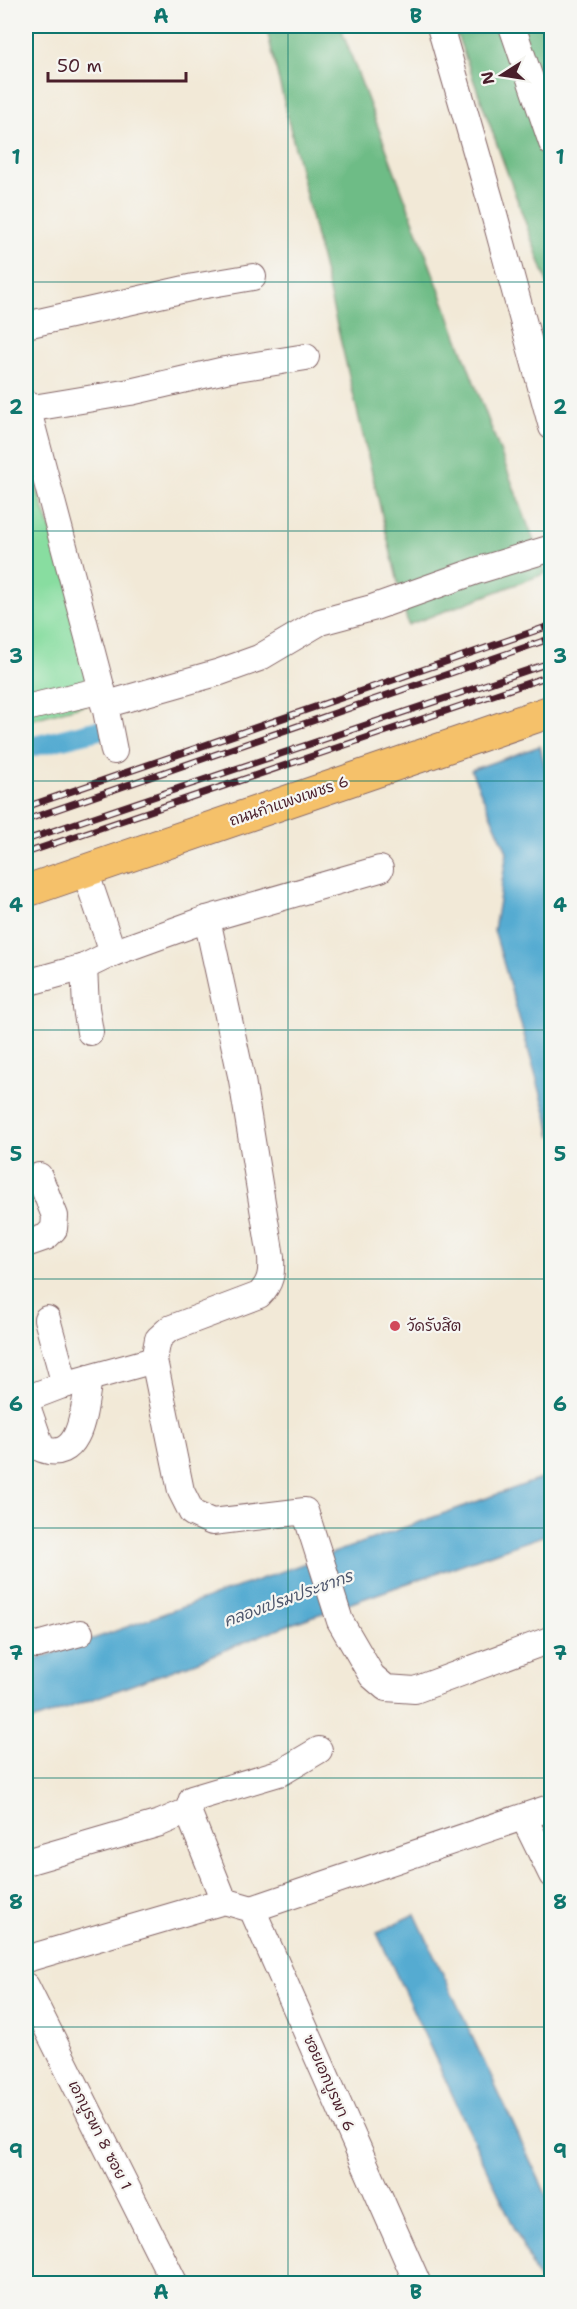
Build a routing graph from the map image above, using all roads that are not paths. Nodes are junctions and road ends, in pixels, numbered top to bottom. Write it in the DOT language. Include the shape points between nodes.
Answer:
graph roads {
  1 [pos="512,26"];
  2 [pos="441,30"];
  3 [pos="552,143"];
  4 [pos="253,277"];
  5 [pos="26,325"];
  6 [pos="306,357"];
  7 [pos="26,406"];
  8 [pos="552,427"];
  9 [pos="552,548"];
  10 [pos="103,698"];
  11 [pos="26,708"];
  12 [pos="552,711"];
  13 [pos="114,750"];
  14 [pos="380,869"];
  15 [pos="85,871"];
  16 [pos="26,891"];
  17 [pos="207,919"];
  18 [pos="113,954"];
  19 [pos="84,967"];
  20 [pos="26,983"];
  21 [pos="90,1032"];
  22 [pos="39,1176"];
  23 [pos="26,1244"];
  24 [pos="47,1319"];
  25 [pos="154,1360"];
  26 [pos="89,1378"];
  27 [pos="65,1385"];
  28 [pos="26,1401"];
  29 [pos="80,1633"];
  30 [pos="552,1639"];
  31 [pos="26,1643"];
  32 [pos="319,1750"];
  33 [pos="552,1807"];
  34 [pos="188,1811"];
  35 [pos="524,1818"];
  36 [pos="26,1862"];
  37 [pos="552,1875"];
  38 [pos="224,1901"];
  39 [pos="252,1910"];
  40 [pos="26,1959"];
  41 [pos="26,1986"];
  42 [pos="175,2283"];
  43 [pos="418,2283"];
  1 -- 3 [label="street"];
  2 -- 8 [label="street"];
  4 -- 5 [label="street"];
  6 -- 7 [label="street" via="225,370 130,392"];
  7 -- 10 [label="street"];
  9 -- 10 [label="street" via="320,622 258,658 220,672"];
  10 -- 11 [label="street"];
  10 -- 13 [label="street"];
  12 -- 15 [label="main road, ถนนกำแพงเพชร 6"];
  14 -- 17 [label="street"];
  15 -- 16 [label="main road, ถนนกำแพงเพชร 6"];
  15 -- 18 [label="street"];
  17 -- 18 [label="street"];
  17 -- 25 [label="street" via="242,1080 272,1274 260,1295 169,1329 158,1340"];
  18 -- 19 [label="street"];
  19 -- 20 [label="street"];
  19 -- 21 [label="street"];
  22 -- 23 [label="street" via="54,1216 54,1229 46,1237"];
  24 -- 27 [label="street"];
  25 -- 26 [label="street"];
  25 -- 30 [label="street" via="181,1491 192,1513 212,1522 305,1511 344,1628 372,1676 386,1688 415,1690"];
  26 -- 27 [label="street"];
  26 -- 28 [label="street" via="76,1440 63,1451 52,1453 42,1449"];
  27 -- 28 [label="street"];
  29 -- 31 [label="street" via="37,1645"];
  32 -- 34 [label="street" via="282,1772 192,1799"];
  33 -- 35 [label="street"];
  34 -- 36 [label="street" via="160,1823"];
  34 -- 38 [label="street"];
  35 -- 37 [label="street"];
  35 -- 39 [label="street"];
  38 -- 39 [label="street"];
  38 -- 40 [label="street"];
  39 -- 43 [label="street, ซอยเอกบูรพา 6"];
  41 -- 42 [label="street, เอกบูรพา 8 ซอย 1"];
}
